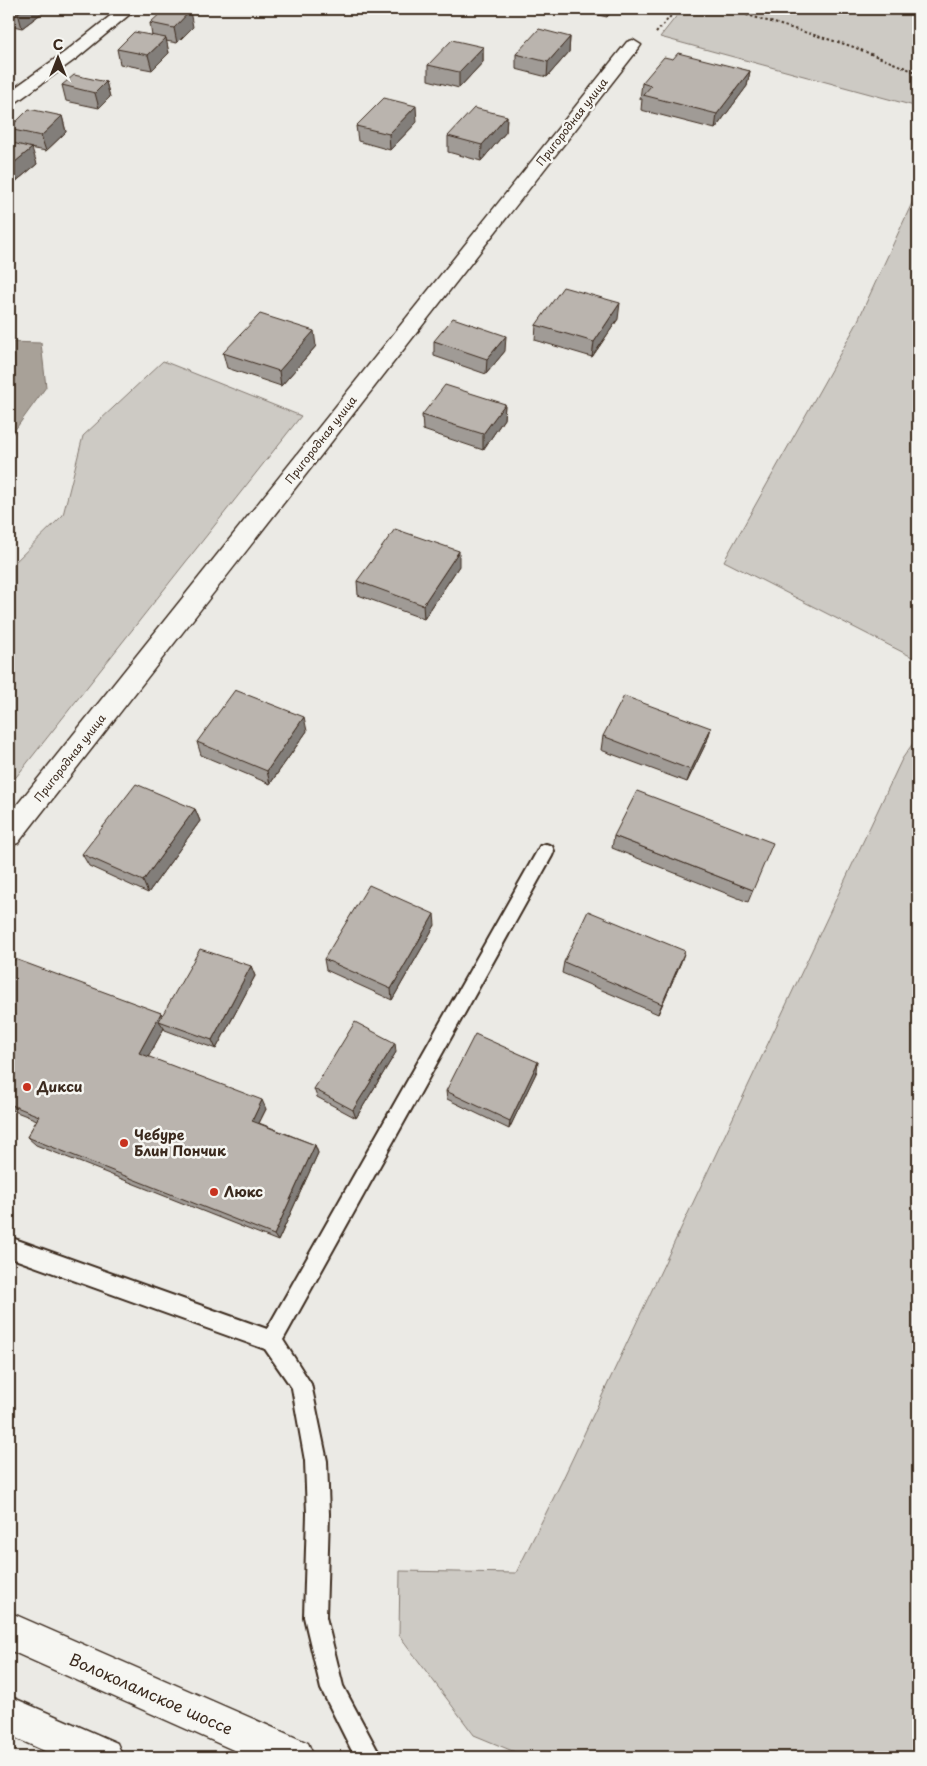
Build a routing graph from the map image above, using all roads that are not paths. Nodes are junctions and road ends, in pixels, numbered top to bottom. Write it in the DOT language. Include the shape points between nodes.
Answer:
graph roads {
  1 [pos="128,9"];
  2 [pos="633,45"];
  3 [pos="9,99"];
  4 [pos="9,835"];
  5 [pos="546,851"];
  6 [pos="9,1247"];
  7 [pos="272,1341"];
  8 [pos="9,1631"];
  9 [pos="9,1715"];
  10 [pos="103,1757"];
  11 [pos="294,1757"];
  12 [pos="369,1757"];
  1 -- 3 [label="street"];
  2 -- 4 [label="street, Пригородная улица"];
  5 -- 7 [label="lane"];
  6 -- 7 [label="lane"];
  7 -- 12 [label="lane" via="301,1384 316,1460 315,1617 332,1689"];
  8 -- 11 [label="street, Волоколамское шоссе"];
  9 -- 10 [label="street"];
}
